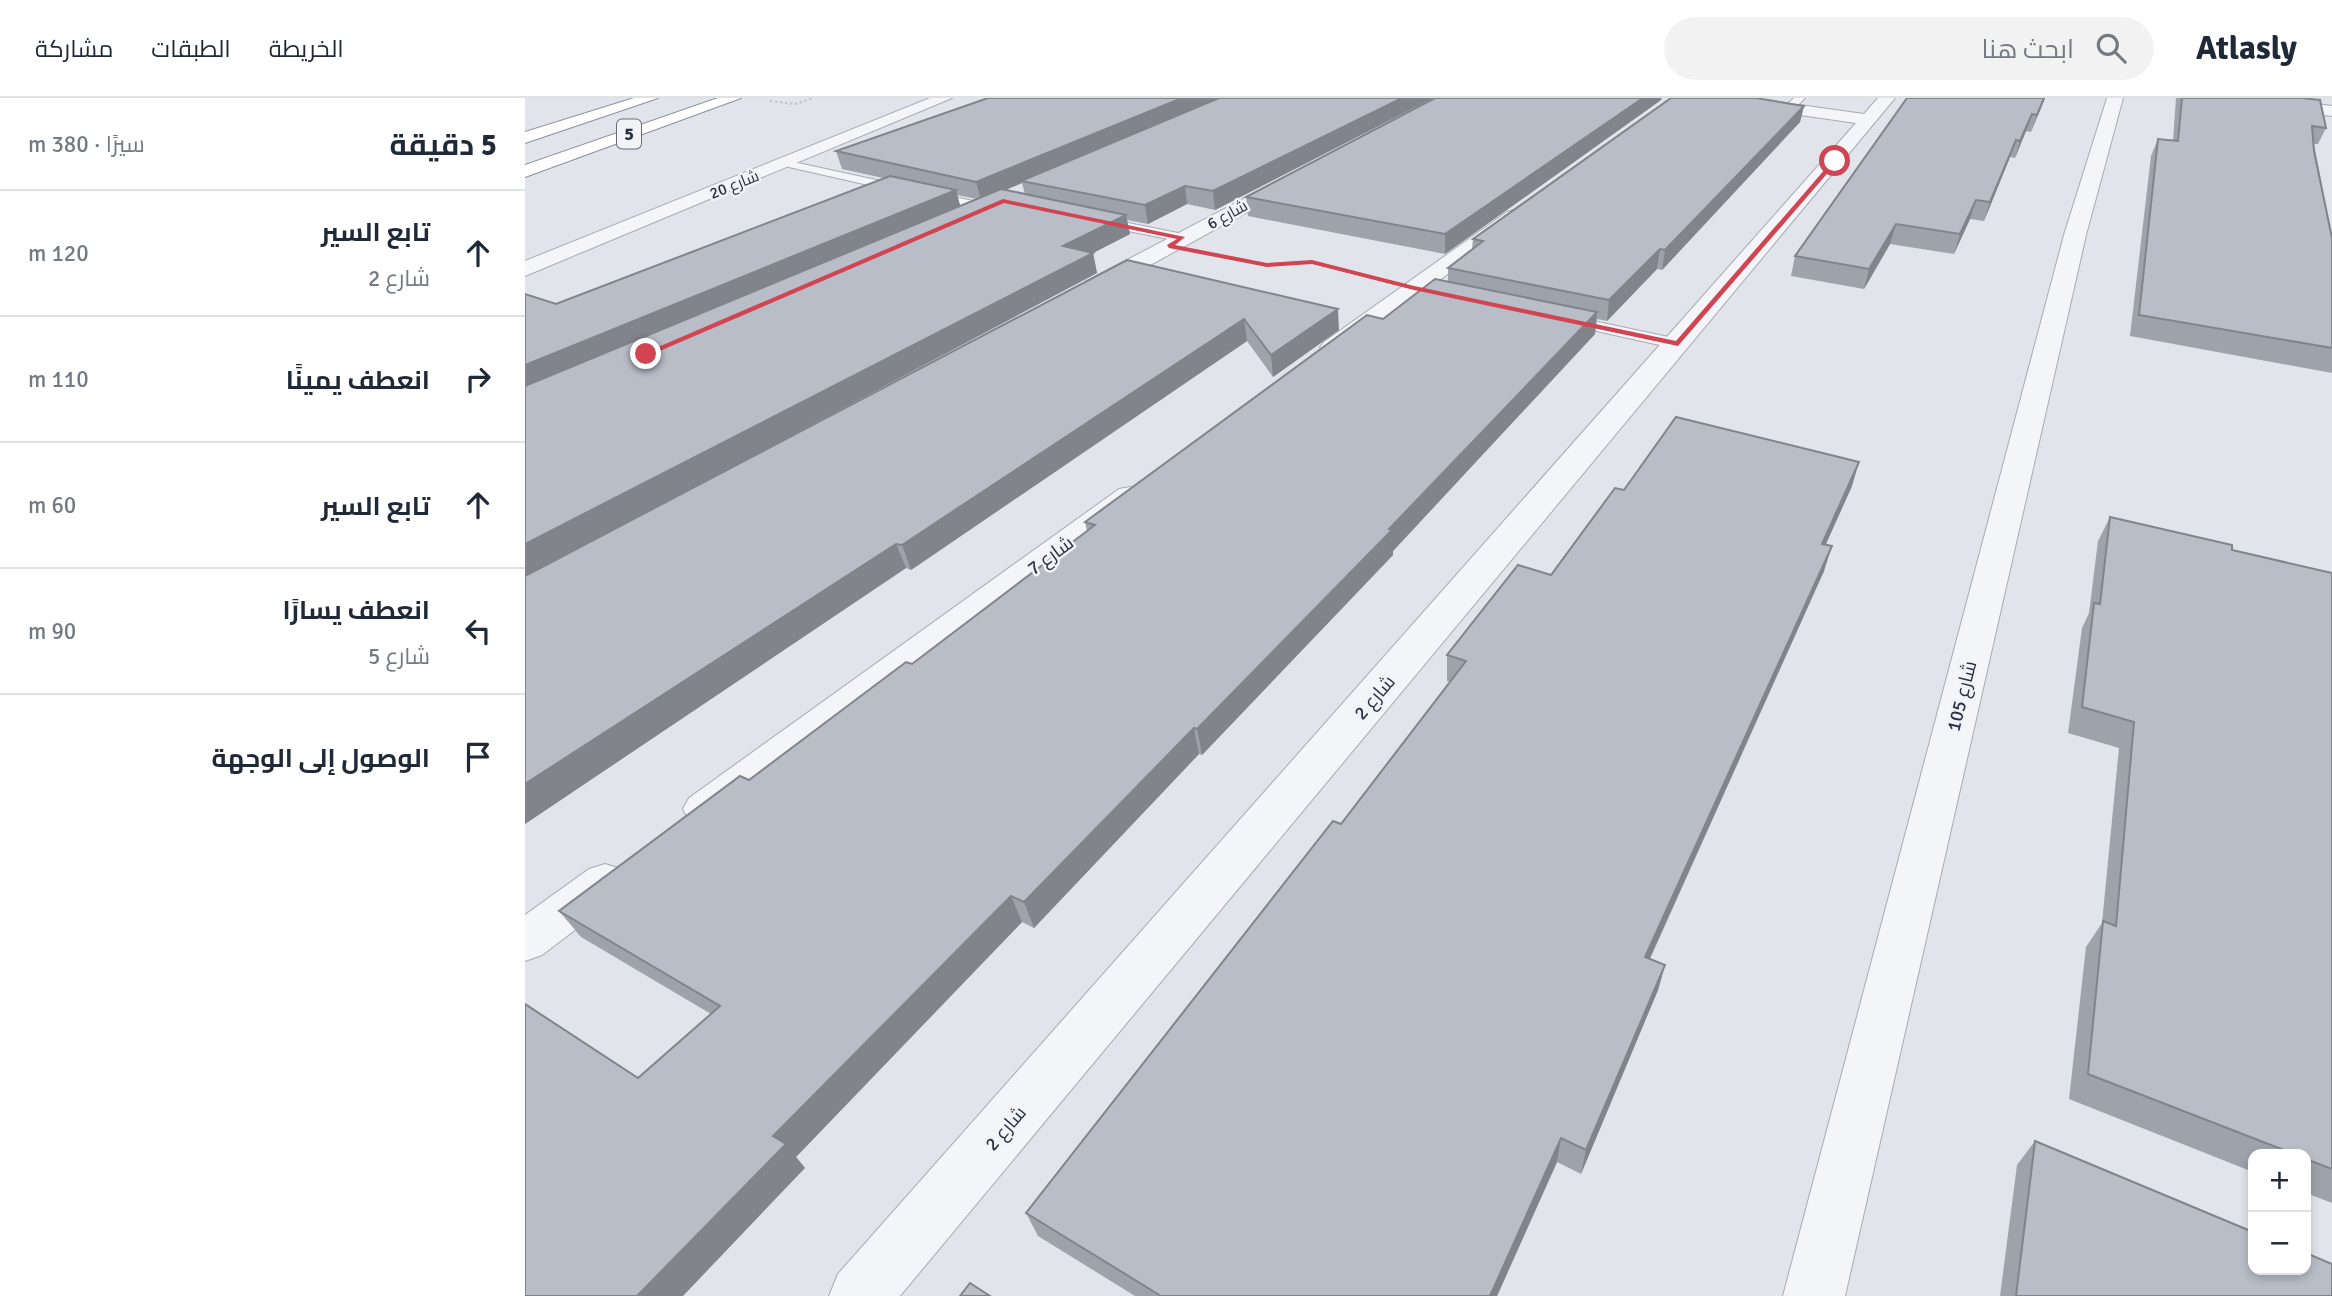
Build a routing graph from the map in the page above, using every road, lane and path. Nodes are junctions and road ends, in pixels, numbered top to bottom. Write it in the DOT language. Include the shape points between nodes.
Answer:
graph roads {
  1 [pos="650,98"];
  2 [pos="733,98"];
  3 [pos="813,98"];
  4 [pos="944,98"];
  5 [pos="1717,98"];
  6 [pos="2115,98"];
  7 [pos="2225,98"];
  8 [pos="1794,103"];
  9 [pos="795,104"];
  10 [pos="1877,109"];
  11 [pos="2332,111"];
  12 [pos="525,138"];
  13 [pos="784,163"];
  14 [pos="1315,168"];
  15 [pos="525,171"];
  16 [pos="1535,201"];
  17 [pos="995,205"];
  18 [pos="1080,217"];
  19 [pos="949,224"];
  20 [pos="1176,242"];
  21 [pos="525,269"];
  22 [pos="1427,291"];
  23 [pos="1067,301"];
  24 [pos="1546,316"];
  25 [pos="1678,344"];
  26 [pos="1308,365"];
  27 [pos="1151,480"];
  28 [pos="682,826"];
  29 [pos="626,867"];
  30 [pos="525,941"];
  31 [pos="860,1296"];
  32 [pos="1814,1296"];
  1 -- 12 [label="highway, 5"];
  2 -- 15 [label="highway, 5"];
  3 -- 9 [label="path"];
  4 -- 13 [label="street, شارع 20"];
  5 -- 8 [label="street"];
  6 -- 32 [label="street, شارع 105" via="2075,234"];
  7 -- 11 [label="street"];
  8 -- 10 [label="street"];
  10 -- 25 [label="street, شارع 2"];
  13 -- 17 [label="lane"];
  13 -- 21 [label="street, شارع 20"];
  14 -- 20 [label="street, شارع 6"];
  16 -- 22 [label="street"];
  17 -- 19 [label="street"];
  18 -- 20 [label="lane"];
  20 -- 22 [label="path" via="1267,265 1312,262"];
  20 -- 23 [label="street, شارع 6"];
  22 -- 26 [label="street"];
  24 -- 25 [label="lane"];
  25 -- 31 [label="street, شارع 2"];
  27 -- 28 [label="street, شارع 7"];
  29 -- 30 [label="street"];
}
